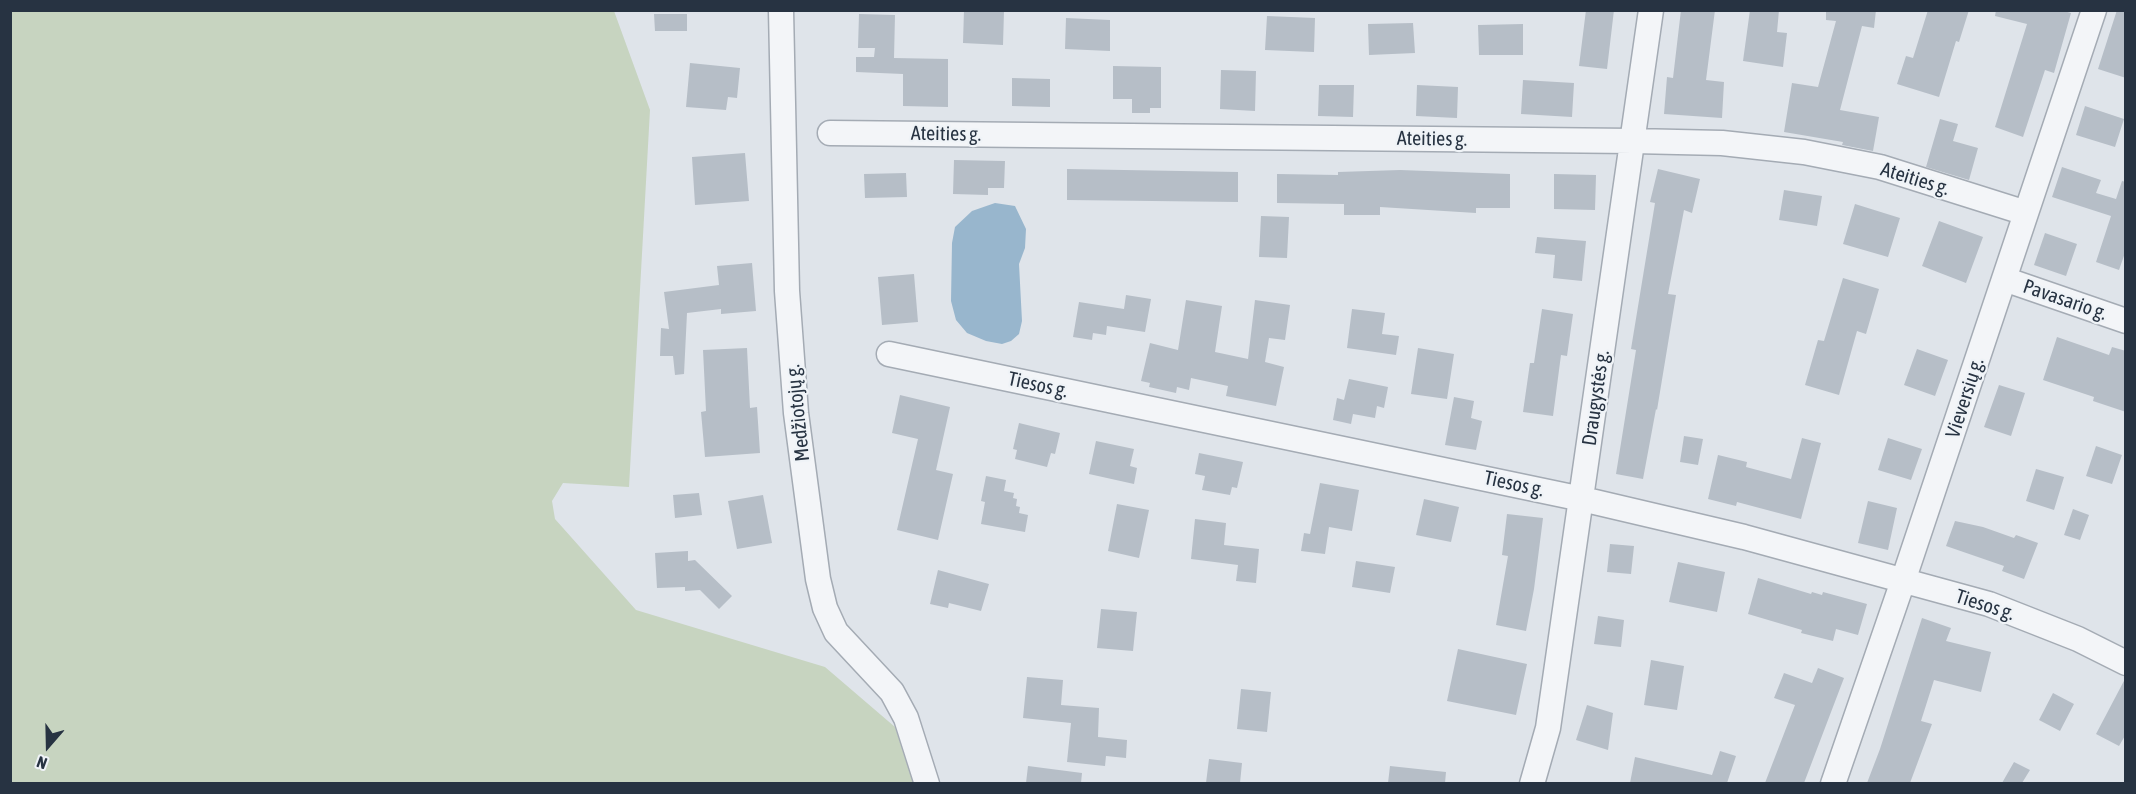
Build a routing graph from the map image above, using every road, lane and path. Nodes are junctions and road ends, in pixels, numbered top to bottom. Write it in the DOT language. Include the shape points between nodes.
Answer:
graph roads {
  1 [pos="781,10"];
  2 [pos="1651,10"];
  3 [pos="2094,10"];
  4 [pos="830,133"];
  5 [pos="1633,141"];
  6 [pos="2026,213"];
  7 [pos="2004,279"];
  8 [pos="2126,321"];
  9 [pos="889,354"];
  10 [pos="1582,499"];
  11 [pos="1904,581"];
  12 [pos="2126,663"];
  13 [pos="927,783"];
  14 [pos="1532,783"];
  15 [pos="1833,783"];
  1 -- 13 [label="street, Medžiotojų g." via="787,291 796,413 818,579 836,632 892,692 906,718"];
  2 -- 5 [label="street, Draugystės g."];
  3 -- 6 [label="street, Vieversių g."];
  4 -- 5 [label="street, Ateities g."];
  5 -- 6 [label="street, Ateities g." via="1722,143 1804,152 1880,167"];
  5 -- 10 [label="street, Draugystės g."];
  6 -- 7 [label="street, Vieversių g."];
  7 -- 8 [label="street, Pavasario g."];
  7 -- 11 [label="street, Vieversių g."];
  9 -- 10 [label="street, Tiesos g."];
  10 -- 11 [label="street, Tiesos g." via="1744,537"];
  10 -- 14 [label="street, Draugystės g." via="1548,728"];
  11 -- 12 [label="street, Tiesos g." via="1989,604 2078,639"];
  11 -- 15 [label="street, Vieversių g."];
}
